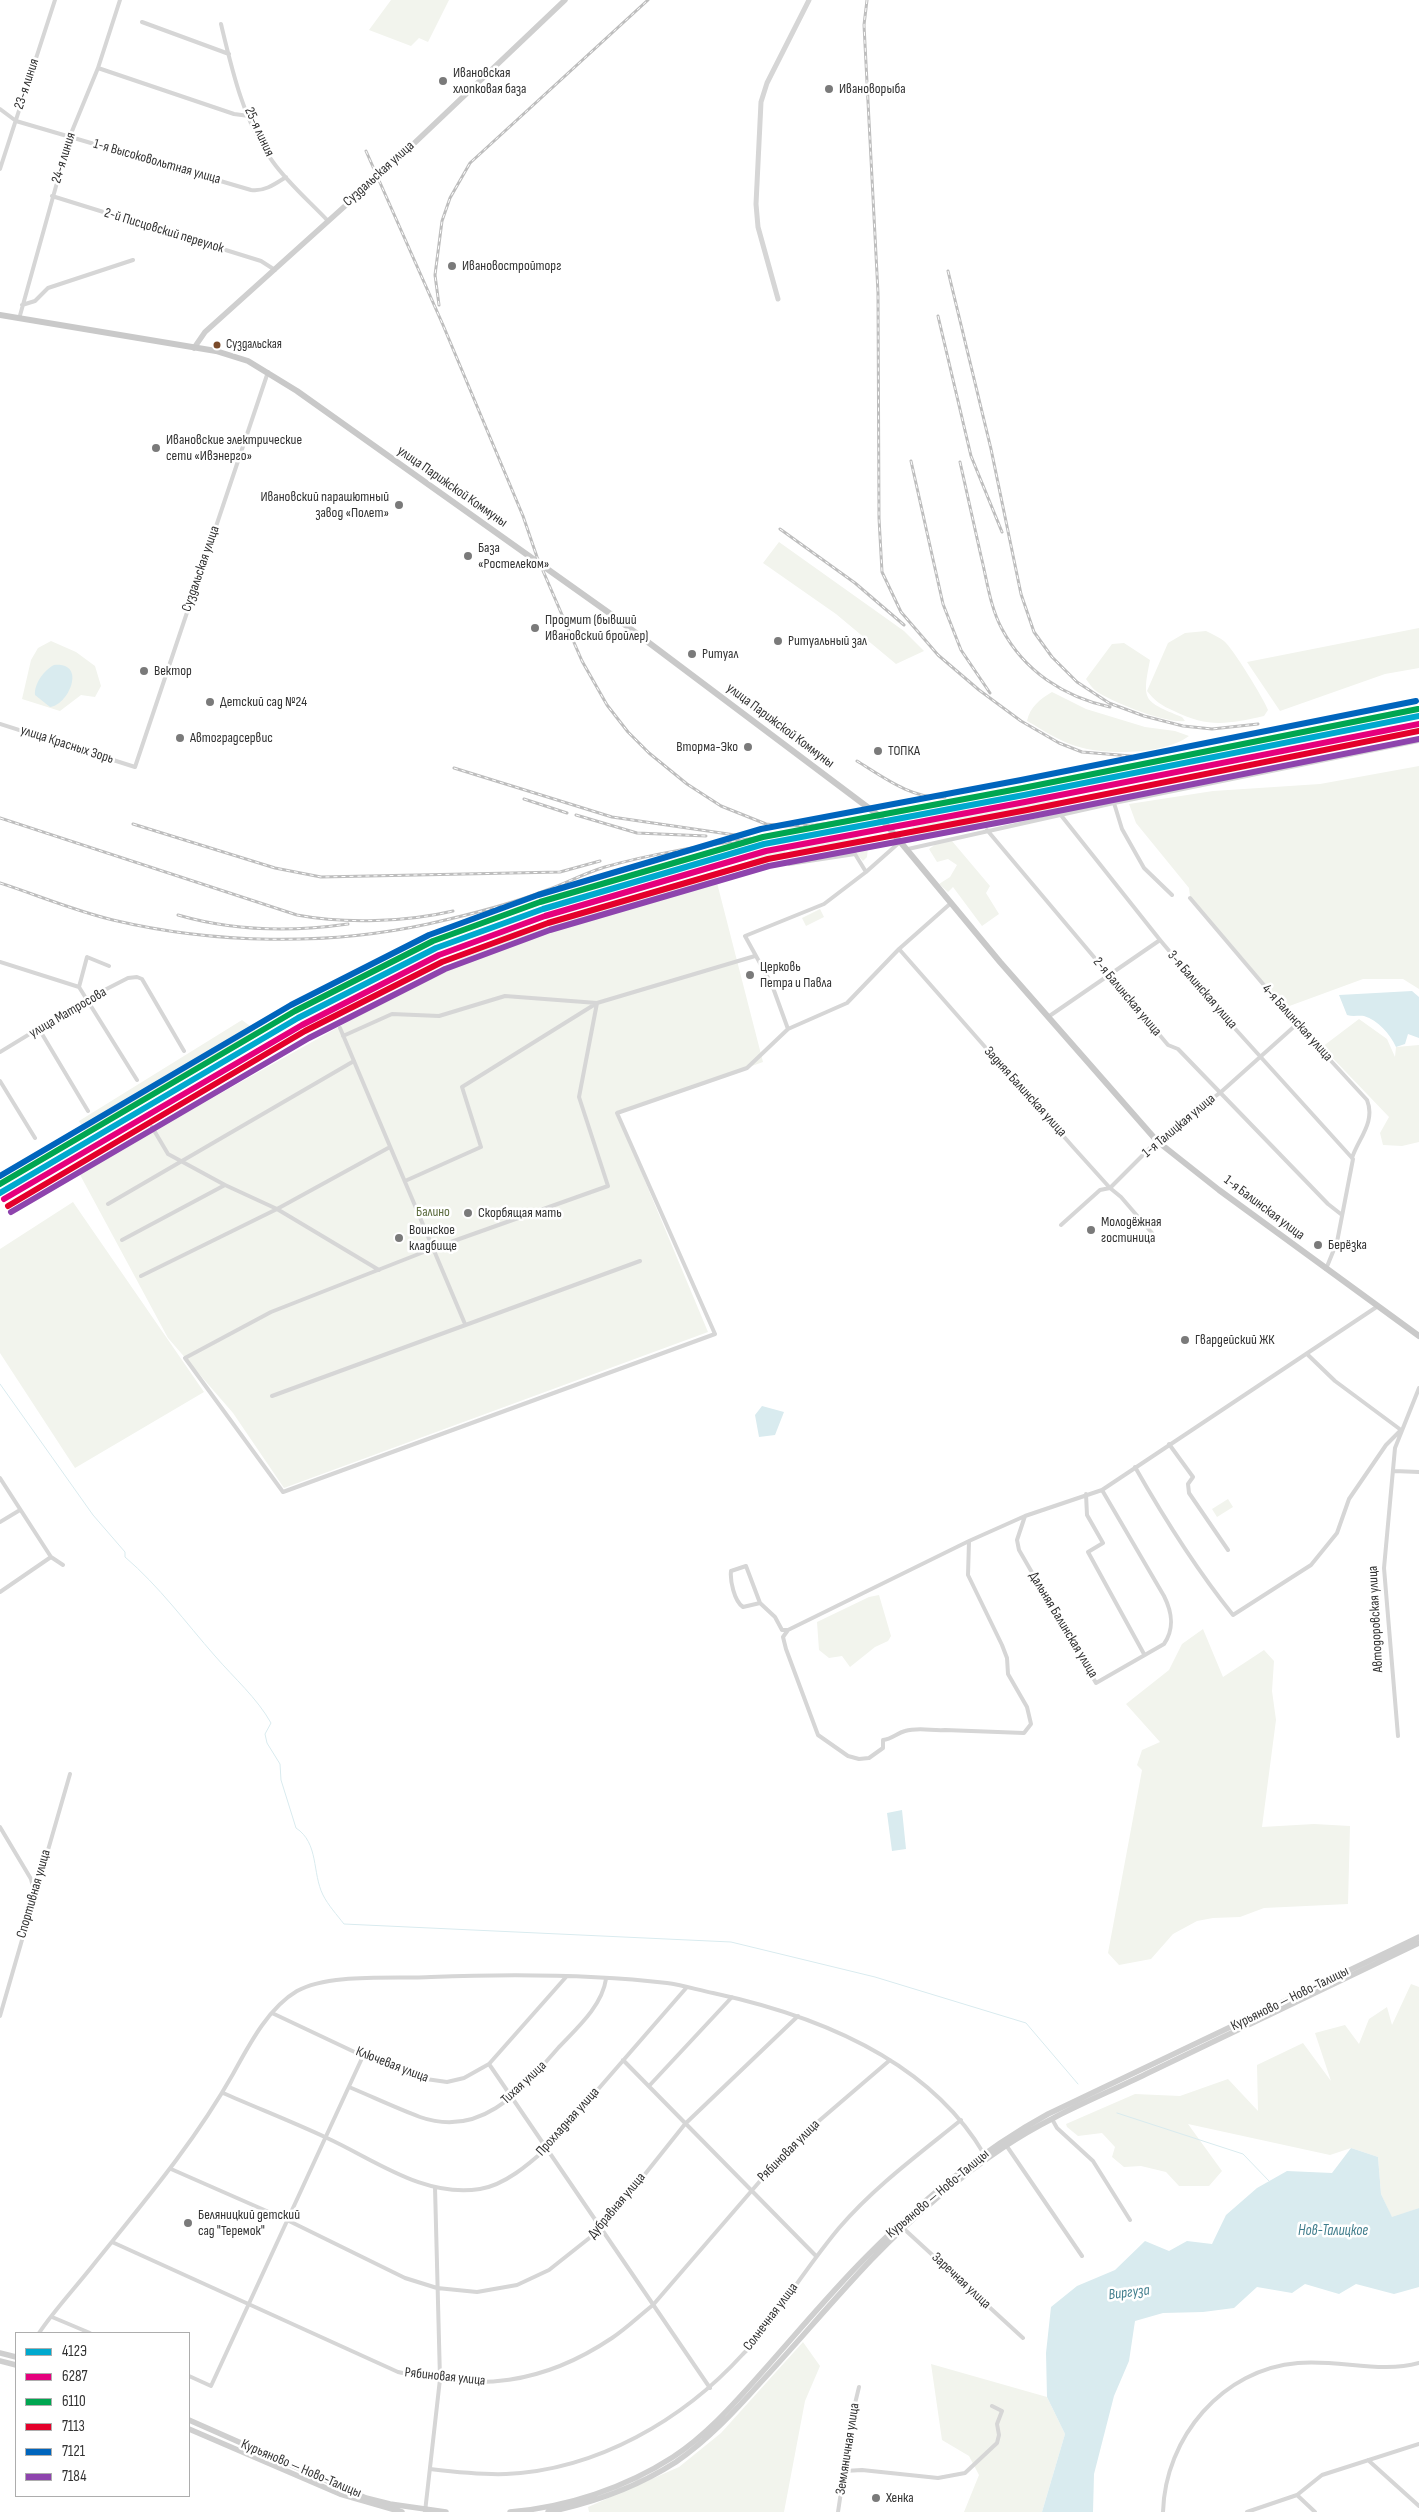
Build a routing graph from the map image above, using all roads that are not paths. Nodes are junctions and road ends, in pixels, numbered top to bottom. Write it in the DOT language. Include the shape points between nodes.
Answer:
graph roads {
  1 [pos="55,0"];
  2 [pos="120,0"];
  3 [pos="565,0"];
  4 [pos="809,0"];
  5 [pos="142,22"];
  6 [pos="221,24"];
  7 [pos="229,54"];
  8 [pos="98,68"];
  9 [pos="0,109"];
  10 [pos="249,116"];
  11 [pos="16,121"];
  12 [pos="70,136"];
  13 [pos="0,169"];
  14 [pos="286,177"];
  15 [pos="52,196"];
  16 [pos="328,221"];
  17 [pos="133,260"];
  18 [pos="275,270"];
  19 [pos="778,299"];
  20 [pos="22,305"];
  21 [pos="0,315"];
  22 [pos="19,318"];
  23 [pos="194,348"];
  24 [pos="268,372"];
  25 [pos="0,724"];
  26 [pos="1419,741"];
  27 [pos="135,767"];
  28 [pos="1114,803"];
  29 [pos="1060,814"];
  30 [pos="987,830"];
  31 [pos="901,841"];
  32 [pos="908,849"];
  33 [pos="789,864"];
  34 [pos="866,872"];
  35 [pos="1172,895"];
  36 [pos="1190,898"];
  37 [pos="952,903"];
  38 [pos="1160,940"];
  39 [pos="899,949"];
  40 [pos="755,956"];
  41 [pos="0,962"];
  42 [pos="108,966"];
  43 [pos="1109,976"];
  44 [pos="79,987"];
  45 [pos="87,999"];
  46 [pos="597,1003"];
  47 [pos="1048,1017"];
  48 [pos="1297,1024"];
  49 [pos="340,1028"];
  50 [pos="39,1029"];
  51 [pos="788,1029"];
  52 [pos="343,1036"];
  53 [pos="184,1051"];
  54 [pos="0,1052"];
  55 [pos="1260,1056"];
  56 [pos="354,1061"];
  57 [pos="0,1080"];
  58 [pos="137,1080"];
  59 [pos="1221,1092"];
  60 [pos="88,1111"];
  61 [pos="152,1127"];
  62 [pos="35,1138"];
  63 [pos="1157,1141"];
  64 [pos="390,1147"];
  65 [pos="1353,1158"];
  66 [pos="183,1162"];
  67 [pos="405,1182"];
  68 [pos="225,1185"];
  69 [pos="1110,1188"];
  70 [pos="108,1204"];
  71 [pos="277,1209"];
  72 [pos="1342,1215"];
  73 [pos="1061,1225"];
  74 [pos="1152,1233"];
  75 [pos="122,1240"];
  76 [pos="434,1248"];
  77 [pos="640,1261"];
  78 [pos="1326,1268"];
  79 [pos="379,1270"];
  80 [pos="141,1276"];
  81 [pos="1378,1306"];
  82 [pos="465,1324"];
  83 [pos="1419,1336"];
  84 [pos="1306,1354"];
  85 [pos="1419,1388"];
  86 [pos="272,1396"];
  87 [pos="1401,1430"];
  88 [pos="1169,1444"];
  89 [pos="1135,1467"];
  90 [pos="1394,1471"];
  91 [pos="1419,1472"];
  92 [pos="0,1478"];
  93 [pos="1102,1490"];
  94 [pos="1086,1494"];
  95 [pos="20,1510"];
  96 [pos="1025,1516"];
  97 [pos="0,1522"];
  98 [pos="969,1540"];
  99 [pos="1228,1550"];
  100 [pos="51,1558"];
  101 [pos="63,1565"];
  102 [pos="0,1592"];
  103 [pos="760,1603"];
  104 [pos="788,1630"];
  105 [pos="1144,1654"];
  106 [pos="1398,1736"];
  107 [pos="70,1774"];
  108 [pos="0,1827"];
  109 [pos="34,1891"];
  110 [pos="1419,1937"];
  111 [pos="1419,1943"];
  112 [pos="566,1977"];
  113 [pos="606,1979"];
  114 [pos="687,1988"];
  115 [pos="732,1997"];
  116 [pos="272,2013"];
  117 [pos="0,2016"];
  118 [pos="798,2016"];
  119 [pos="363,2056"];
  120 [pos="623,2060"];
  121 [pos="890,2060"];
  122 [pos="489,2064"];
  123 [pos="649,2086"];
  124 [pos="349,2087"];
  125 [pos="222,2093"];
  126 [pos="512,2096"];
  127 [pos="960,2120"];
  128 [pos="1052,2120"];
  129 [pos="685,2124"];
  130 [pos="326,2138"];
  131 [pos="1006,2145"];
  132 [pos="547,2148"];
  133 [pos="984,2154"];
  134 [pos="171,2168"];
  135 [pos="435,2187"];
  136 [pos="751,2190"];
  137 [pos="287,2220"];
  138 [pos="1130,2220"];
  139 [pos="901,2226"];
  140 [pos="602,2228"];
  141 [pos="112,2242"];
  142 [pos="816,2256"];
  143 [pos="1082,2256"];
  144 [pos="438,2288"];
  145 [pos="249,2304"];
  146 [pos="653,2305"];
  147 [pos="52,2317"];
  148 [pos="40,2332"];
  149 [pos="88,2332"];
  150 [pos="1023,2338"];
  151 [pos="0,2353"];
  152 [pos="15,2357"];
  153 [pos="0,2361"];
  154 [pos="1419,2363"];
  155 [pos="15,2365"];
  156 [pos="190,2376"];
  157 [pos="440,2379"];
  158 [pos="859,2387"];
  159 [pos="710,2388"];
  160 [pos="992,2406"];
  161 [pos="190,2420"];
  162 [pos="190,2429"];
  163 [pos="1419,2444"];
  164 [pos="1368,2460"];
  165 [pos="430,2469"];
  166 [pos="844,2471"];
  167 [pos="1297,2496"];
  168 [pos="1419,2506"];
  169 [pos="566,2508"];
  170 [pos="426,2511"];
  171 [pos="402,2512"];
  172 [pos="446,2512"];
  173 [pos="510,2512"];
  174 [pos="548,2512"];
  175 [pos="838,2512"];
  176 [pos="1163,2512"];
  177 [pos="1247,2512"];
  178 [pos="1315,2512"];
  1 -- 11 [label="street, 23-я линия"];
  2 -- 8 [label="street, 24-я линия"];
  3 -- 16 [label="main road, Суздальская улица"];
  4 -- 19 [label="street" via="760,102 758,227"];
  5 -- 7 [label="street"];
  6 -- 7 [label="street, 25-я линия"];
  7 -- 10 [label="street, 25-я линия"];
  8 -- 10 [label="street" via="234,114"];
  8 -- 12 [label="street, 24-я линия"];
  9 -- 11 [label="street, 1-я Высоковольтная улица"];
  10 -- 14 [label="street, 25-я линия" via="263,146"];
  11 -- 12 [label="street, 1-я Высоковольтная улица"];
  11 -- 13 [label="street, 23-я линия"];
  12 -- 14 [label="street, 1-я Высоковольтная улица" via="250,190 266,189"];
  12 -- 15 [label="street, 24-я линия"];
  14 -- 16 [label="street, 25-я линия"];
  15 -- 18 [label="street, 2-й Писцовский переулок" via="261,261"];
  15 -- 20 [label="street, 24-я линия"];
  16 -- 18 [label="main road, Суздальская улица"];
  17 -- 20 [label="street" via="48,288 35,301"];
  18 -- 23 [label="main road, Суздальская улица" via="205,332"];
  20 -- 22 [label="street, 24-я линия"];
  21 -- 22 [label="main road, улица Парижской Коммуны"];
  22 -- 23 [label="main road, улица Парижской Коммуны"];
  23 -- 24 [label="main road, улица Парижской Коммуны" via="231,355"];
  24 -- 27 [label="street, Суздальская улица"];
  24 -- 31 [label="main road, улица Парижской Коммуны" via="584,595 878,815"];
  25 -- 27 [label="street, улица Красных Зорь"];
  26 -- 28 [label="street"];
  28 -- 29 [label="street"];
  28 -- 35 [label="street" via="1122,829 1144,868"];
  29 -- 30 [label="street"];
  29 -- 38 [label="street, 3-я Балинская улица"];
  30 -- 32 [label="street"];
  30 -- 43 [label="street, 2-я Балинская улица"];
  31 -- 32 [label="main road, 1-я Балинская улица"];
  31 -- 34 [label="street"];
  32 -- 37 [label="main road, 1-я Балинская улица"];
  33 -- 34 [label="street" via="855,854"];
  34 -- 40 [label="street" via="824,904 746,936"];
  36 -- 48 [label="street, 4-я Балинская улица"];
  37 -- 39 [label="street"];
  37 -- 47 [label="main road, 1-я Балинская улица"];
  38 -- 43 [label="street"];
  38 -- 55 [label="street, 3-я Балинская улица"];
  39 -- 51 [label="street" via="847,1002"];
  39 -- 69 [label="street, Задняя Балинская улица"];
  40 -- 46 [label="street"];
  40 -- 51 [label="street" via="772,985"];
  41 -- 44 [label="street"];
  42 -- 44 [label="street" via="87,957"];
  43 -- 47 [label="street"];
  43 -- 59 [label="street, 2-я Балинская улица" via="1168,1046 1178,1049"];
  44 -- 45 [label="street"];
  45 -- 50 [label="street, улица Матросова"];
  45 -- 53 [label="street, улица Матросова" via="128,978 142,979"];
  45 -- 58 [label="street"];
  46 -- 52 [label="street" via="505,996 439,1016 392,1014"];
  46 -- 67 [label="street" via="462,1087 481,1147"];
  46 -- 76 [label="street" via="579,1097 608,1186"];
  47 -- 63 [label="main road, 1-я Балинская улица"];
  48 -- 55 [label="street, 1-я Талицкая улица"];
  48 -- 65 [label="street, 4-я Балинская улица" via="1367,1100 1364,1136"];
  49 -- 52 [label="street"];
  50 -- 54 [label="street, улица Матросова"];
  50 -- 60 [label="street"];
  51 -- 79 [label="street" via="747,1068 617,1113 715,1334 283,1492 185,1358 271,1312"];
  52 -- 56 [label="street"];
  55 -- 59 [label="street, 1-я Талицкая улица"];
  55 -- 65 [label="street, 3-я Балинская улица"];
  56 -- 64 [label="street"];
  56 -- 66 [label="street"];
  57 -- 62 [label="street"];
  59 -- 63 [label="street, 1-я Талицкая улица"];
  59 -- 72 [label="street, 2-я Балинская улица"];
  61 -- 66 [label="street" via="168,1154"];
  63 -- 69 [label="street, 1-я Талицкая улица"];
  63 -- 78 [label="main road, 1-я Балинская улица"];
  64 -- 67 [label="street"];
  64 -- 71 [label="street"];
  65 -- 72 [label="street, 4-я Балинская улица"];
  66 -- 68 [label="street"];
  66 -- 70 [label="street"];
  67 -- 76 [label="street"];
  68 -- 71 [label="street"];
  68 -- 75 [label="street"];
  69 -- 73 [label="street, 1-я Талицкая улица" via="1100,1190"];
  69 -- 74 [label="street, Задняя Балинская улица"];
  71 -- 79 [label="street"];
  71 -- 80 [label="street"];
  72 -- 78 [label="street, 4-я Балинская улица" via="1337,1242"];
  76 -- 79 [label="street"];
  76 -- 82 [label="street"];
  77 -- 82 [label="street"];
  78 -- 81 [label="main road, 1-я Балинская улица"];
  81 -- 83 [label="main road"];
  81 -- 84 [label="street"];
  82 -- 86 [label="street"];
  84 -- 87 [label="street" via="1335,1381"];
  84 -- 88 [label="street"];
  85 -- 87 [label="street, Автодоровская улица"];
  87 -- 89 [label="street" via="1386,1445 1349,1499 1337,1533 1319,1556 1233,1614 1211,1588"];
  87 -- 90 [label="street, Автодоровская улица"];
  88 -- 89 [label="street"];
  88 -- 99 [label="street" via="1192,1477 1188,1484 1190,1493"];
  89 -- 93 [label="street"];
  90 -- 91 [label="street"];
  90 -- 106 [label="street, Автодоровская улица" via="1384,1568"];
  92 -- 95 [label="street"];
  93 -- 94 [label="street"];
  93 -- 105 [label="street, Дальняя Балинская улица" via="1169,1607 1172,1620 1169,1637 1164,1644"];
  94 -- 96 [label="street"];
  94 -- 105 [label="street" via="1088,1515 1103,1543 1088,1552"];
  95 -- 97 [label="street"];
  95 -- 100 [label="street"];
  96 -- 98 [label="street"];
  96 -- 105 [label="street, Дальняя Балинская улица" via="1017,1540 1019,1550 1096,1683"];
  98 -- 104 [label="street"];
  98 -- 104 [label="street" via="968,1575 1002,1645 1008,1674 1027,1707 1032,1724 1024,1733 932,1731 924,1728 904,1731 883,1740 883,1748 869,1758 848,1756 818,1735 783,1637"];
  100 -- 101 [label="street"];
  100 -- 102 [label="street"];
  103 -- 103 [label="street" via="743,1607 738,1604 731,1570 746,1566"];
  103 -- 104 [label="street" via="775,1617 782,1630"];
  107 -- 109 [label="street, Спортивная улица"];
  108 -- 109 [label="street" via="31,1879"];
  109 -- 117 [label="street, Спортивная улица"];
  110 -- 133 [label="main road, Курьяново — Ново-Талицы" via="1048,2114"];
  111 -- 128 [label="main road, Курьяново — Ново-Талицы"];
  112 -- 113 [label="street"];
  112 -- 116 [label="street" via="470,1976 328,1981 297,1991"];
  112 -- 122 [label="street, Ключевая улица"];
  113 -- 114 [label="street" via="670,1983"];
  113 -- 126 [label="street, Тихая улица" via="604,1992 593,2007 527,2084"];
  114 -- 115 [label="street"];
  114 -- 120 [label="street, Прохладная улица"];
  115 -- 118 [label="street"];
  115 -- 123 [label="street"];
  116 -- 119 [label="street, Ключевая улица"];
  116 -- 125 [label="street"];
  118 -- 121 [label="street"];
  118 -- 129 [label="street, Дубравная улица"];
  119 -- 122 [label="street, Ключевая улица" via="420,2078 440,2082 464,2078"];
  119 -- 124 [label="street"];
  120 -- 123 [label="street"];
  120 -- 132 [label="street, Прохладная улица"];
  121 -- 127 [label="street" via="929,2090"];
  121 -- 136 [label="street, Рябиновая улица" via="792,2144"];
  122 -- 126 [label="street"];
  123 -- 129 [label="street"];
  124 -- 126 [label="street, Тихая улица" via="420,2117 445,2122 483,2116"];
  124 -- 130 [label="street"];
  125 -- 130 [label="street, Прохладная улица"];
  125 -- 134 [label="street"];
  126 -- 132 [label="street"];
  127 -- 133 [label="street"];
  127 -- 142 [label="street, Солнечная улица" via="864,2203"];
  128 -- 131 [label="main road, Курьяново — Ново-Талицы"];
  128 -- 138 [label="street" via="1093,2161"];
  129 -- 136 [label="street"];
  129 -- 140 [label="street, Дубравная улица"];
  130 -- 135 [label="street, Прохладная улица" via="389,2170"];
  130 -- 137 [label="street"];
  131 -- 139 [label="main road, Курьяново — Ново-Талицы"];
  131 -- 143 [label="street"];
  132 -- 135 [label="street, Прохладная улица" via="501,2182 481,2189"];
  132 -- 140 [label="street"];
  133 -- 139 [label="main road, Курьяново — Ново-Талицы"];
  134 -- 137 [label="street, Дубравная улица"];
  134 -- 141 [label="street"];
  135 -- 144 [label="street"];
  136 -- 142 [label="street"];
  136 -- 146 [label="street, Рябиновая улица"];
  137 -- 144 [label="street, Дубравная улица" via="406,2278"];
  137 -- 145 [label="street"];
  139 -- 150 [label="street, Заречная улица"];
  139 -- 169 [label="main road, Курьяново — Ново-Талицы" via="851,2274 703,2433 674,2456 634,2479"];
  140 -- 144 [label="street, Дубравная улица" via="560,2262 528,2281 477,2292"];
  140 -- 146 [label="street"];
  141 -- 145 [label="street, Рябиновая улица"];
  141 -- 147 [label="street"];
  142 -- 159 [label="street, Солнечная улица" via="755,2342"];
  144 -- 157 [label="street"];
  145 -- 156 [label="street" via="210,2386"];
  145 -- 157 [label="street, Рябиновая улица" via="398,2372"];
  146 -- 157 [label="street, Рябиновая улица" via="614,2337 579,2359 537,2375 485,2383"];
  146 -- 159 [label="street"];
  147 -- 148 [label="street"];
  147 -- 149 [label="street"];
  151 -- 152 [label="main road"];
  153 -- 155 [label="main road"];
  154 -- 176 [label="street" via="1402,2367 1299,2362 1271,2367 1233,2384 1192,2424 1182,2441 1173,2462"];
  157 -- 165 [label="street"];
  158 -- 166 [label="street, Земляничная улица"];
  159 -- 165 [label="street, Солнечная улица" via="679,2412 642,2434 574,2462 506,2474"];
  160 -- 166 [label="street" via="1002,2411 997,2424 998,2443 966,2473 938,2478"];
  161 -- 170 [label="main road, Курьяново — Ново-Талицы" via="358,2494"];
  162 -- 171 [label="main road, Курьяново — Ново-Талицы" via="340,2494"];
  163 -- 164 [label="street"];
  164 -- 167 [label="street" via="1322,2475"];
  164 -- 168 [label="street"];
  165 -- 170 [label="street"];
  166 -- 175 [label="street, Земляничная улица"];
  167 -- 177 [label="street"];
  167 -- 178 [label="street"];
  169 -- 173 [label="main road, Курьяново — Ново-Талицы"];
  169 -- 174 [label="main road, Курьяново — Ново-Талицы"];
  170 -- 172 [label="main road, Курьяново — Ново-Талицы"];
}
